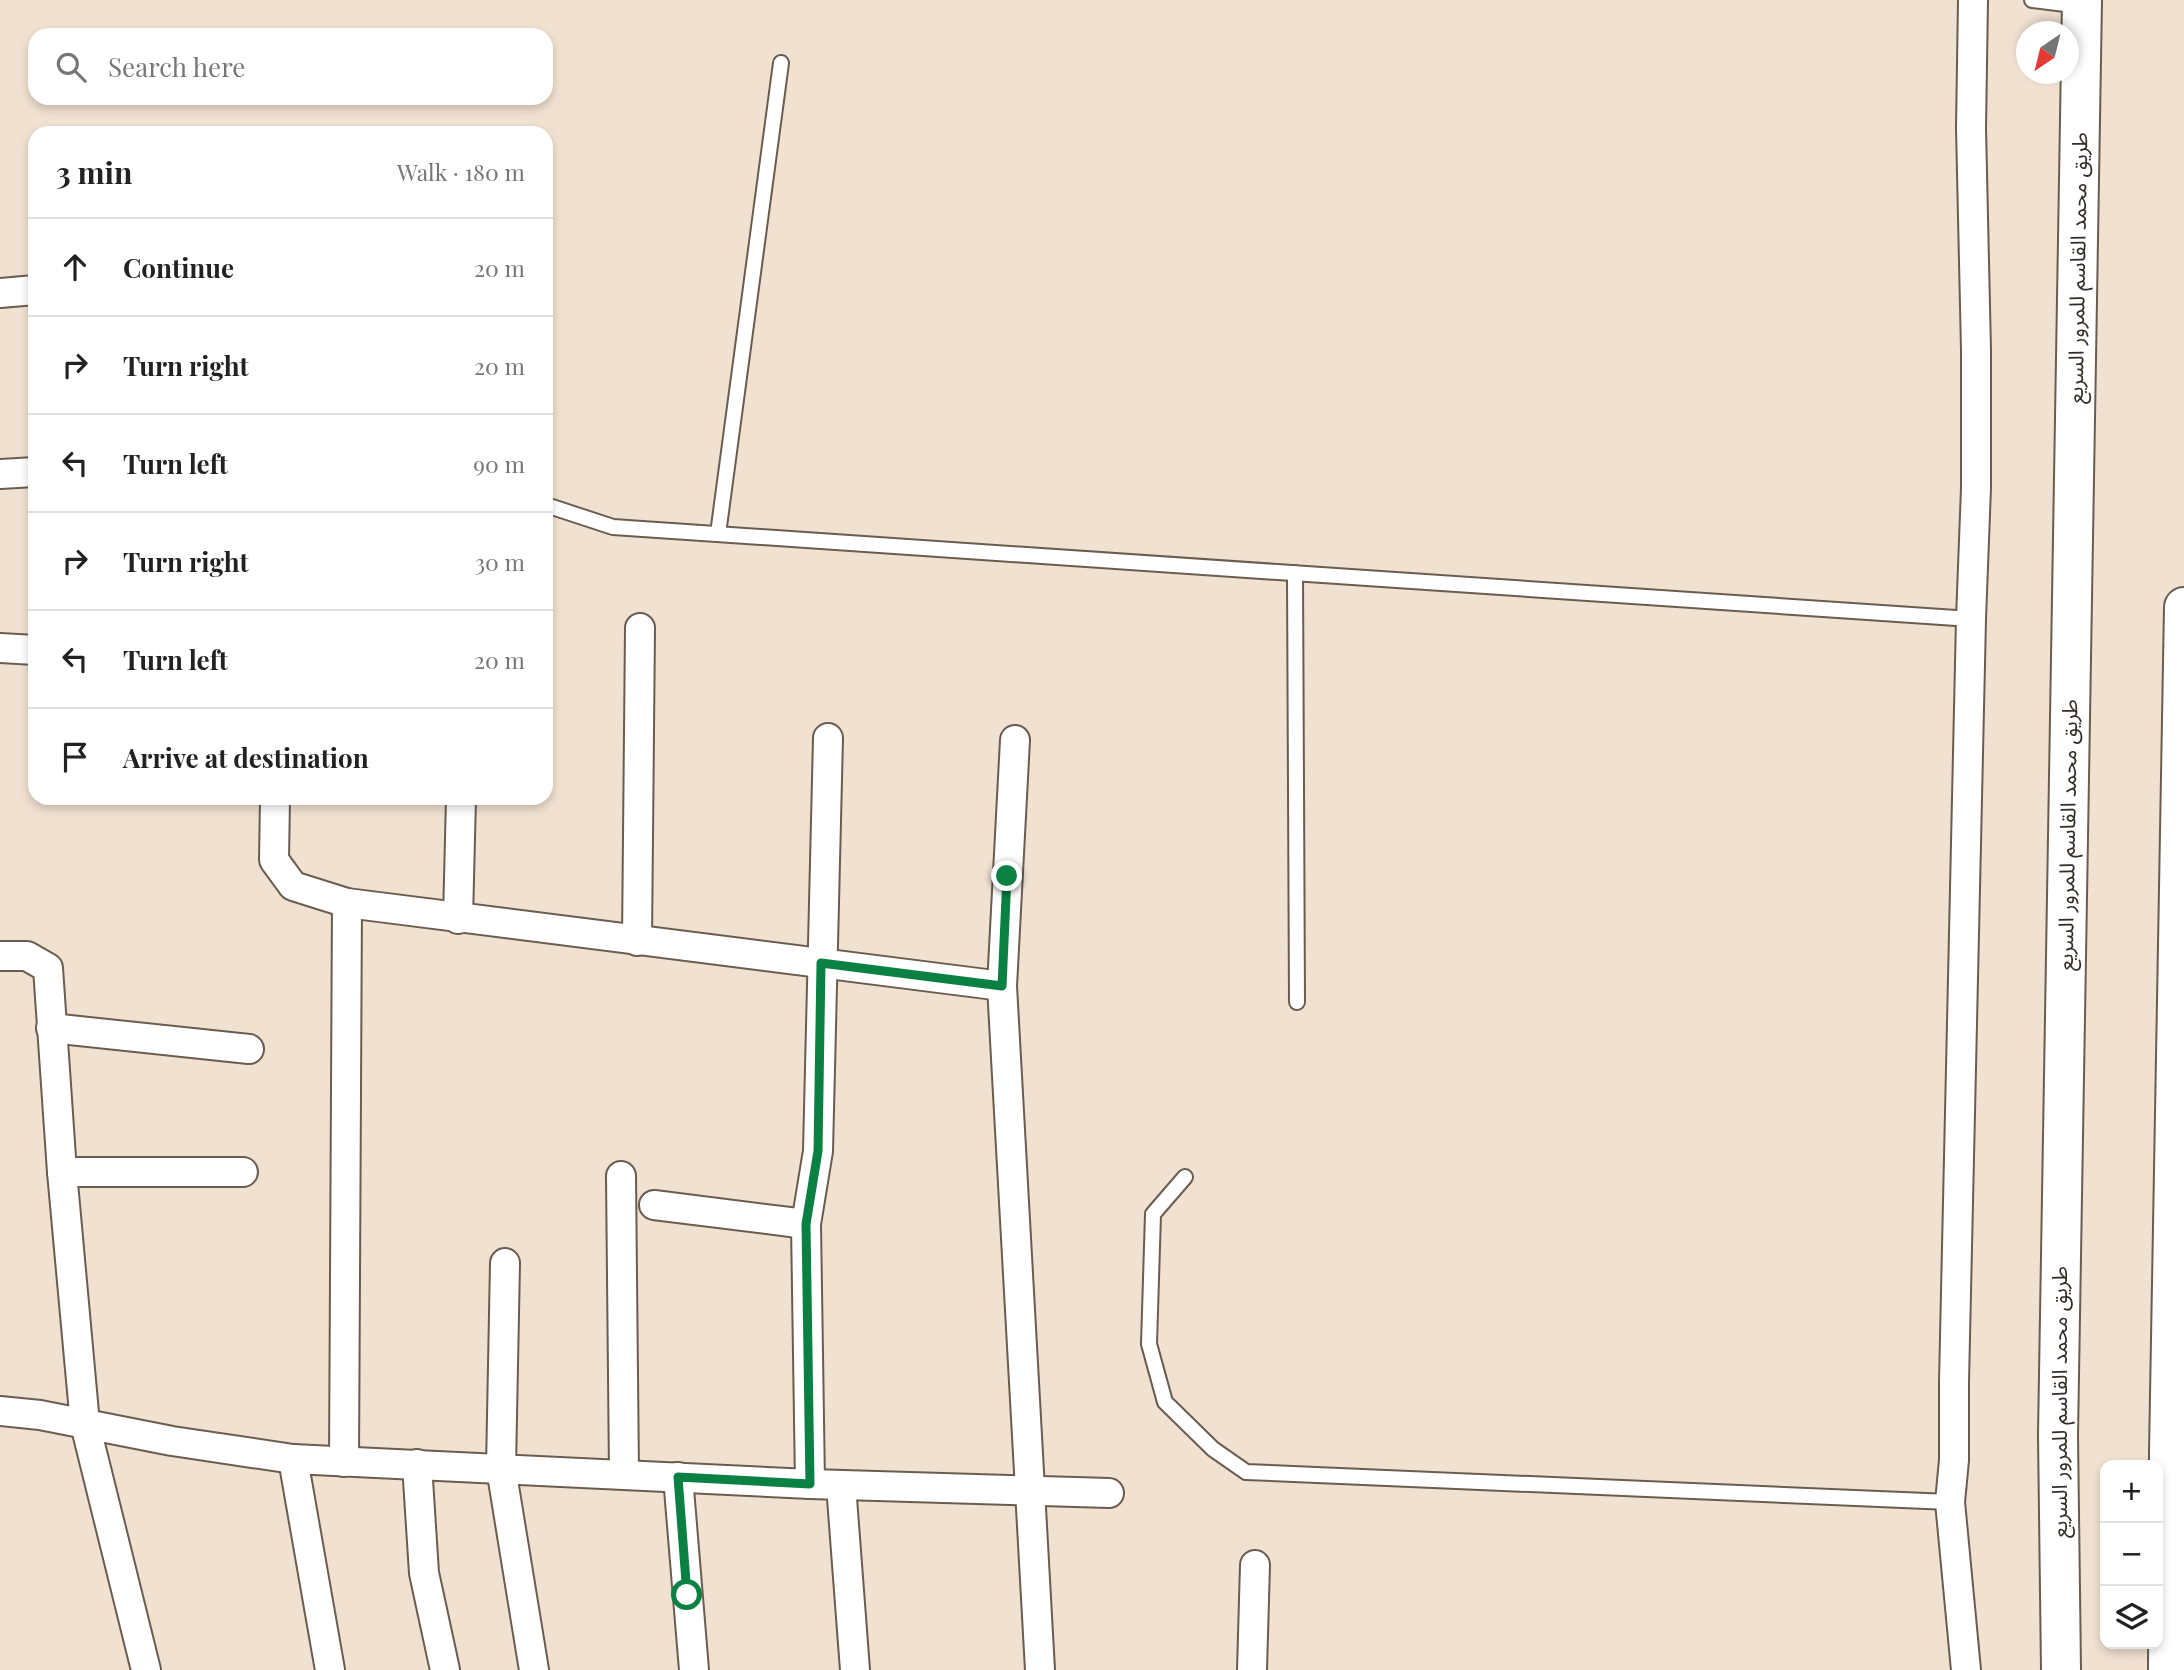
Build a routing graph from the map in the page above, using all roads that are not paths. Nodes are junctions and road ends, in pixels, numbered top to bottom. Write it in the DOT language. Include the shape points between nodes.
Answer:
graph roads {
  1 [pos="1973,0"];
  2 [pos="2032,0"];
  3 [pos="2080,2"];
  4 [pos="781,63"];
  5 [pos="28,290"];
  6 [pos="0,293"];
  7 [pos="28,472"];
  8 [pos="0,474"];
  9 [pos="553,507"];
  10 [pos="718,534"];
  11 [pos="1295,573"];
  12 [pos="2184,607"];
  13 [pos="1971,619"];
  14 [pos="640,628"];
  15 [pos="0,648"];
  16 [pos="28,650"];
  17 [pos="828,738"];
  18 [pos="1014,740"];
  19 [pos="275,805"];
  20 [pos="461,805"];
  21 [pos="347,903"];
  22 [pos="458,919"];
  23 [pos="637,941"];
  24 [pos="0,956"];
  25 [pos="821,963"];
  26 [pos="1002,986"];
  27 [pos="1297,1002"];
  28 [pos="51,1028"];
  29 [pos="249,1049"];
  30 [pos="62,1172"];
  31 [pos="243,1172"];
  32 [pos="621,1176"];
  33 [pos="1185,1177"];
  34 [pos="654,1205"];
  35 [pos="806,1224"];
  36 [pos="505,1263"];
  37 [pos="0,1411"];
  38 [pos="85,1424"];
  39 [pos="293,1459"];
  40 [pos="344,1462"];
  41 [pos="417,1464"];
  42 [pos="501,1468"];
  43 [pos="624,1474"];
  44 [pos="678,1477"];
  45 [pos="810,1484"];
  46 [pos="841,1485"];
  47 [pos="1030,1492"];
  48 [pos="1109,1493"];
  49 [pos="1950,1502"];
  50 [pos="1255,1565"];
  51 [pos="146,1670"];
  52 [pos="330,1670"];
  53 [pos="445,1670"];
  54 [pos="534,1670"];
  55 [pos="694,1670"];
  56 [pos="855,1670"];
  57 [pos="1040,1670"];
  58 [pos="1252,1670"];
  59 [pos="1966,1670"];
  60 [pos="2061,1670"];
  61 [pos="2168,1670"];
  1 -- 13 [label="street" via="1976,488"];
  2 -- 3 [label="lane"];
  3 -- 60 [label="highway, طريق محمد القاسم للمرور السريع" via="2058,1408"];
  4 -- 10 [label="lane"];
  5 -- 6 [label="street"];
  7 -- 8 [label="street"];
  9 -- 10 [label="lane" via="613,527"];
  10 -- 11 [label="lane"];
  11 -- 13 [label="lane"];
  11 -- 27 [label="lane"];
  12 -- 61 [label="highway"];
  13 -- 49 [label="street"];
  14 -- 23 [label="street"];
  15 -- 16 [label="street"];
  17 -- 25 [label="street"];
  18 -- 26 [label="street"];
  19 -- 21 [label="street" via="274,860 293,886"];
  20 -- 22 [label="street"];
  21 -- 22 [label="street"];
  21 -- 40 [label="street"];
  22 -- 23 [label="street"];
  23 -- 25 [label="street"];
  24 -- 28 [label="street" via="27,956 48,968"];
  25 -- 26 [label="street"];
  25 -- 35 [label="street" via="818,1151"];
  26 -- 47 [label="street"];
  28 -- 29 [label="street"];
  28 -- 30 [label="street"];
  30 -- 31 [label="street"];
  30 -- 38 [label="street"];
  32 -- 43 [label="street"];
  33 -- 49 [label="lane" via="1153,1214 1149,1345 1166,1402 1213,1449 1246,1472"];
  34 -- 35 [label="street"];
  35 -- 45 [label="street"];
  36 -- 42 [label="street"];
  37 -- 38 [label="street"];
  38 -- 39 [label="street"];
  38 -- 51 [label="street"];
  39 -- 40 [label="street"];
  39 -- 52 [label="street"];
  40 -- 41 [label="street"];
  41 -- 42 [label="street"];
  41 -- 53 [label="street" via="424,1573"];
  42 -- 43 [label="street"];
  42 -- 54 [label="street"];
  43 -- 44 [label="street"];
  44 -- 45 [label="street"];
  44 -- 55 [label="street"];
  45 -- 46 [label="street"];
  46 -- 47 [label="street"];
  46 -- 56 [label="street"];
  47 -- 48 [label="street"];
  47 -- 57 [label="street"];
  49 -- 59 [label="street"];
  50 -- 58 [label="street"];
}
